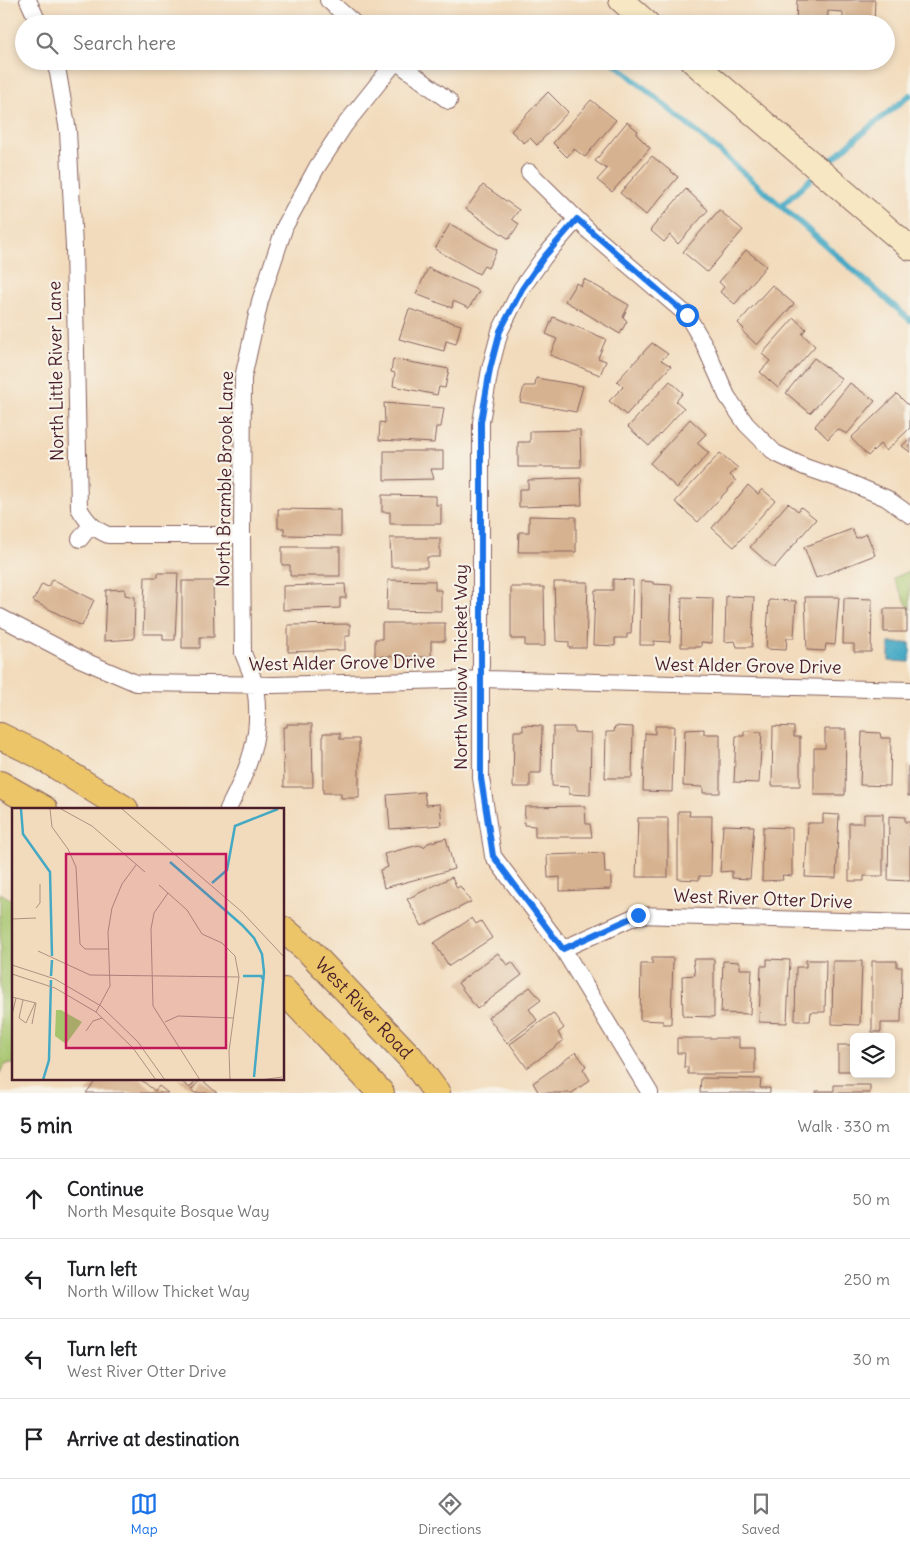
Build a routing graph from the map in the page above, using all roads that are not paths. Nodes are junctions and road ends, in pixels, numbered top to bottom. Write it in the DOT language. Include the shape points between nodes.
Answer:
graph roads {
  1 [pos="28,0"];
  2 [pos="328,0"];
  3 [pos="621,0"];
  4 [pos="35,15"];
  5 [pos="344,15"];
  6 [pos="638,15"];
  7 [pos="57,70"];
  8 [pos="389,70"];
  9 [pos="408,70"];
  10 [pos="702,70"];
  11 [pos="450,101"];
  12 [pos="529,172"];
  13 [pos="577,219"];
  14 [pos="910,248"];
  15 [pos="910,515"];
  16 [pos="91,525"];
  17 [pos="242,535"];
  18 [pos="80,539"];
  19 [pos="0,617"];
  20 [pos="482,679"];
  21 [pos="254,685"];
  22 [pos="910,690"];
  23 [pos="0,736"];
  24 [pos="0,784"];
  25 [pos="42,808"];
  26 [pos="124,808"];
  27 [pos="228,808"];
  28 [pos="910,923"];
  29 [pos="285,931"];
  30 [pos="563,949"];
  31 [pos="285,992"];
  32 [pos="381,1093"];
  33 [pos="438,1093"];
  34 [pos="650,1093"];
  1 -- 4 [label="street"];
  2 -- 5 [label="street"];
  3 -- 6 [label="street"];
  7 -- 16 [label="street, North Little River Lane" via="68,131 74,247 78,495 79,508"];
  8 -- 17 [label="street, North Bramble Brook Lane" via="317,166 285,226 260,300 243,378"];
  9 -- 11 [label="street"];
  10 -- 14 [label="street"];
  12 -- 13 [label="street"];
  13 -- 15 [label="street" via="687,315 727,396 746,424 775,453 886,498"];
  13 -- 20 [label="street, North Willow Thicket Way" via="522,289 500,331 490,369 481,422"];
  16 -- 17 [label="street" via="108,535"];
  16 -- 18 [label="street"];
  17 -- 21 [label="street, North Bramble Brook Lane" via="243,653"];
  19 -- 21 [label="street, West Alder Grove Drive" via="80,660 136,683"];
  20 -- 21 [label="street, West Alder Grove Drive"];
  20 -- 22 [label="street, West Alder Grove Drive"];
  20 -- 30 [label="street, North Willow Thicket Way" via="481,778 493,856"];
  21 -- 27 [label="street, North Bramble Brook Lane" via="258,719 254,746 246,773"];
  23 -- 26 [label="main road" via="37,754"];
  24 -- 25 [label="main road"];
  28 -- 30 [label="street, West River Otter Drive" via="638,915"];
  29 -- 33 [label="main road, West River Road" via="310,952 412,1058"];
  30 -- 34 [label="street, North Willow Thicket Way"];
  31 -- 32 [label="main road"];
}
